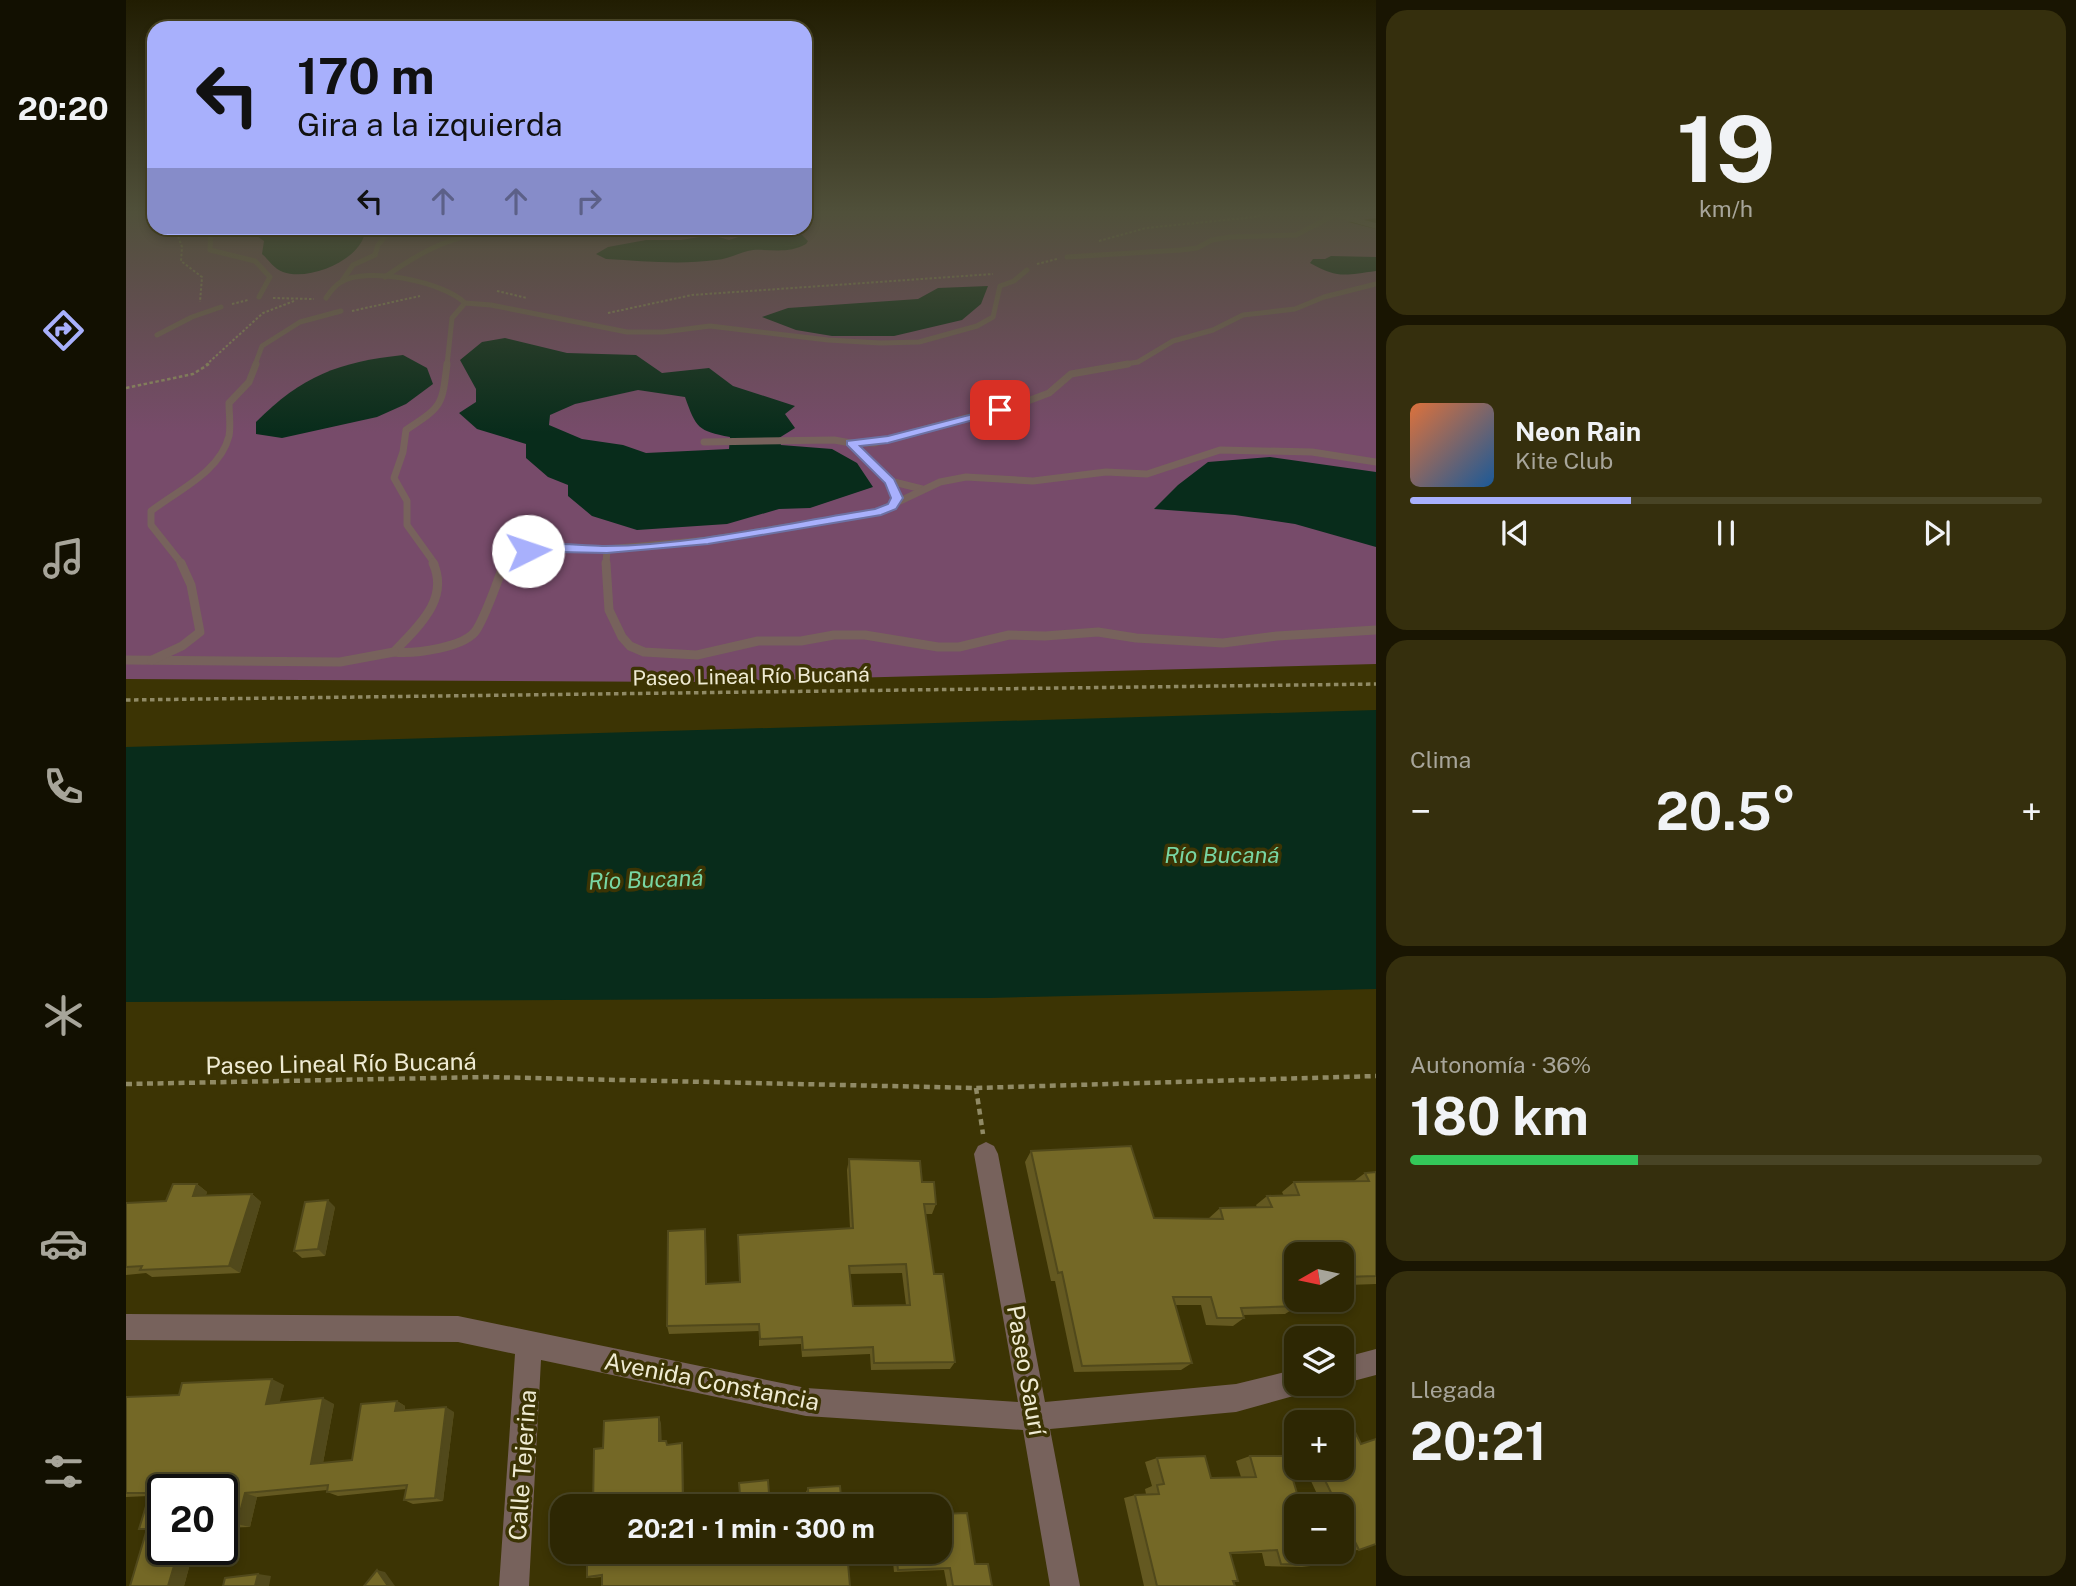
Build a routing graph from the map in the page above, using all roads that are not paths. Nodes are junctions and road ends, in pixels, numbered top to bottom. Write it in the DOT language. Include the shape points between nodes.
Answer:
graph roads {
  1 [pos="266,285"];
  2 [pos="338,285"];
  3 [pos="420,285"];
  4 [pos="1003,285"];
  5 [pos="1372,285"];
  6 [pos="260,297"];
  7 [pos="326,298"];
  8 [pos="465,303"];
  9 [pos="201,305"];
  10 [pos="221,307"];
  11 [pos="341,312"];
  12 [pos="192,317"];
  13 [pos="158,335"];
  14 [pos="704,442"];
  15 [pos="851,443"];
  16 [pos="1376,461"];
  17 [pos="890,481"];
  18 [pos="922,489"];
  19 [pos="892,507"];
  20 [pos="607,550"];
  21 [pos="1376,630"];
  22 [pos="394,652"];
  23 [pos="126,660"];
  24 [pos="152,660"];
  25 [pos="986,1154"];
  26 [pos="126,1327"];
  27 [pos="529,1344"];
  28 [pos="1376,1362"];
  29 [pos="1354,1368"];
  30 [pos="1284,1385"];
  31 [pos="1036,1417"];
  32 [pos="514,1586"];
  33 [pos="1065,1586"];
  1 -- 6 [label="lane"];
  2 -- 7 [label="lane"];
  3 -- 8 [label="lane" via="458,295"];
  4 -- 8 [label="lane" via="993,317 919,342 828,340 710,326 627,332"];
  5 -- 15 [label="lane" via="1295,309 1243,315 1213,330 1173,341 1138,362 1071,374 1049,393 1013,406 892,439"];
  8 -- 22 [label="lane" via="452,318 443,400 406,430 394,478 407,501 407,525 435,565 439,583 435,603"];
  9 -- 12 [label="lane"];
  10 -- 12 [label="lane"];
  11 -- 24 [label="lane" via="300,322 262,346 248,382 229,403 224,450 194,481 152,511 151,525 191,578 200,632"];
  12 -- 13 [label="lane"];
  14 -- 15 [label="lane"];
  15 -- 17 [label="lane"];
  16 -- 18 [label="lane" via="1312,452 1231,449 1147,474 1106,472 1009,481 966,477"];
  17 -- 18 [label="lane"];
  17 -- 19 [label="lane" via="897,498"];
  18 -- 19 [label="lane"];
  19 -- 20 [label="lane" via="708,540"];
  20 -- 21 [label="lane" via="609,610 622,637 643,652 697,655 758,641 834,635 959,647 1009,635 1098,632 1223,643"];
  20 -- 22 [label="lane" via="528,551 503,567 476,632 457,643 413,654"];
  22 -- 24 [label="lane" via="340,662"];
  23 -- 24 [label="lane"];
  25 -- 31 [label="street, Paseo Saurí"];
  26 -- 27 [label="street, Avenida Constancia" via="458,1329"];
  27 -- 31 [label="street, Avenida Constancia" via="806,1402"];
  27 -- 32 [label="street, Calle Tejerina"];
  28 -- 29 [label="street"];
  30 -- 31 [label="street, Avenida Constancia" via="1236,1398"];
  31 -- 33 [label="street, Paseo Saurí"];
}
